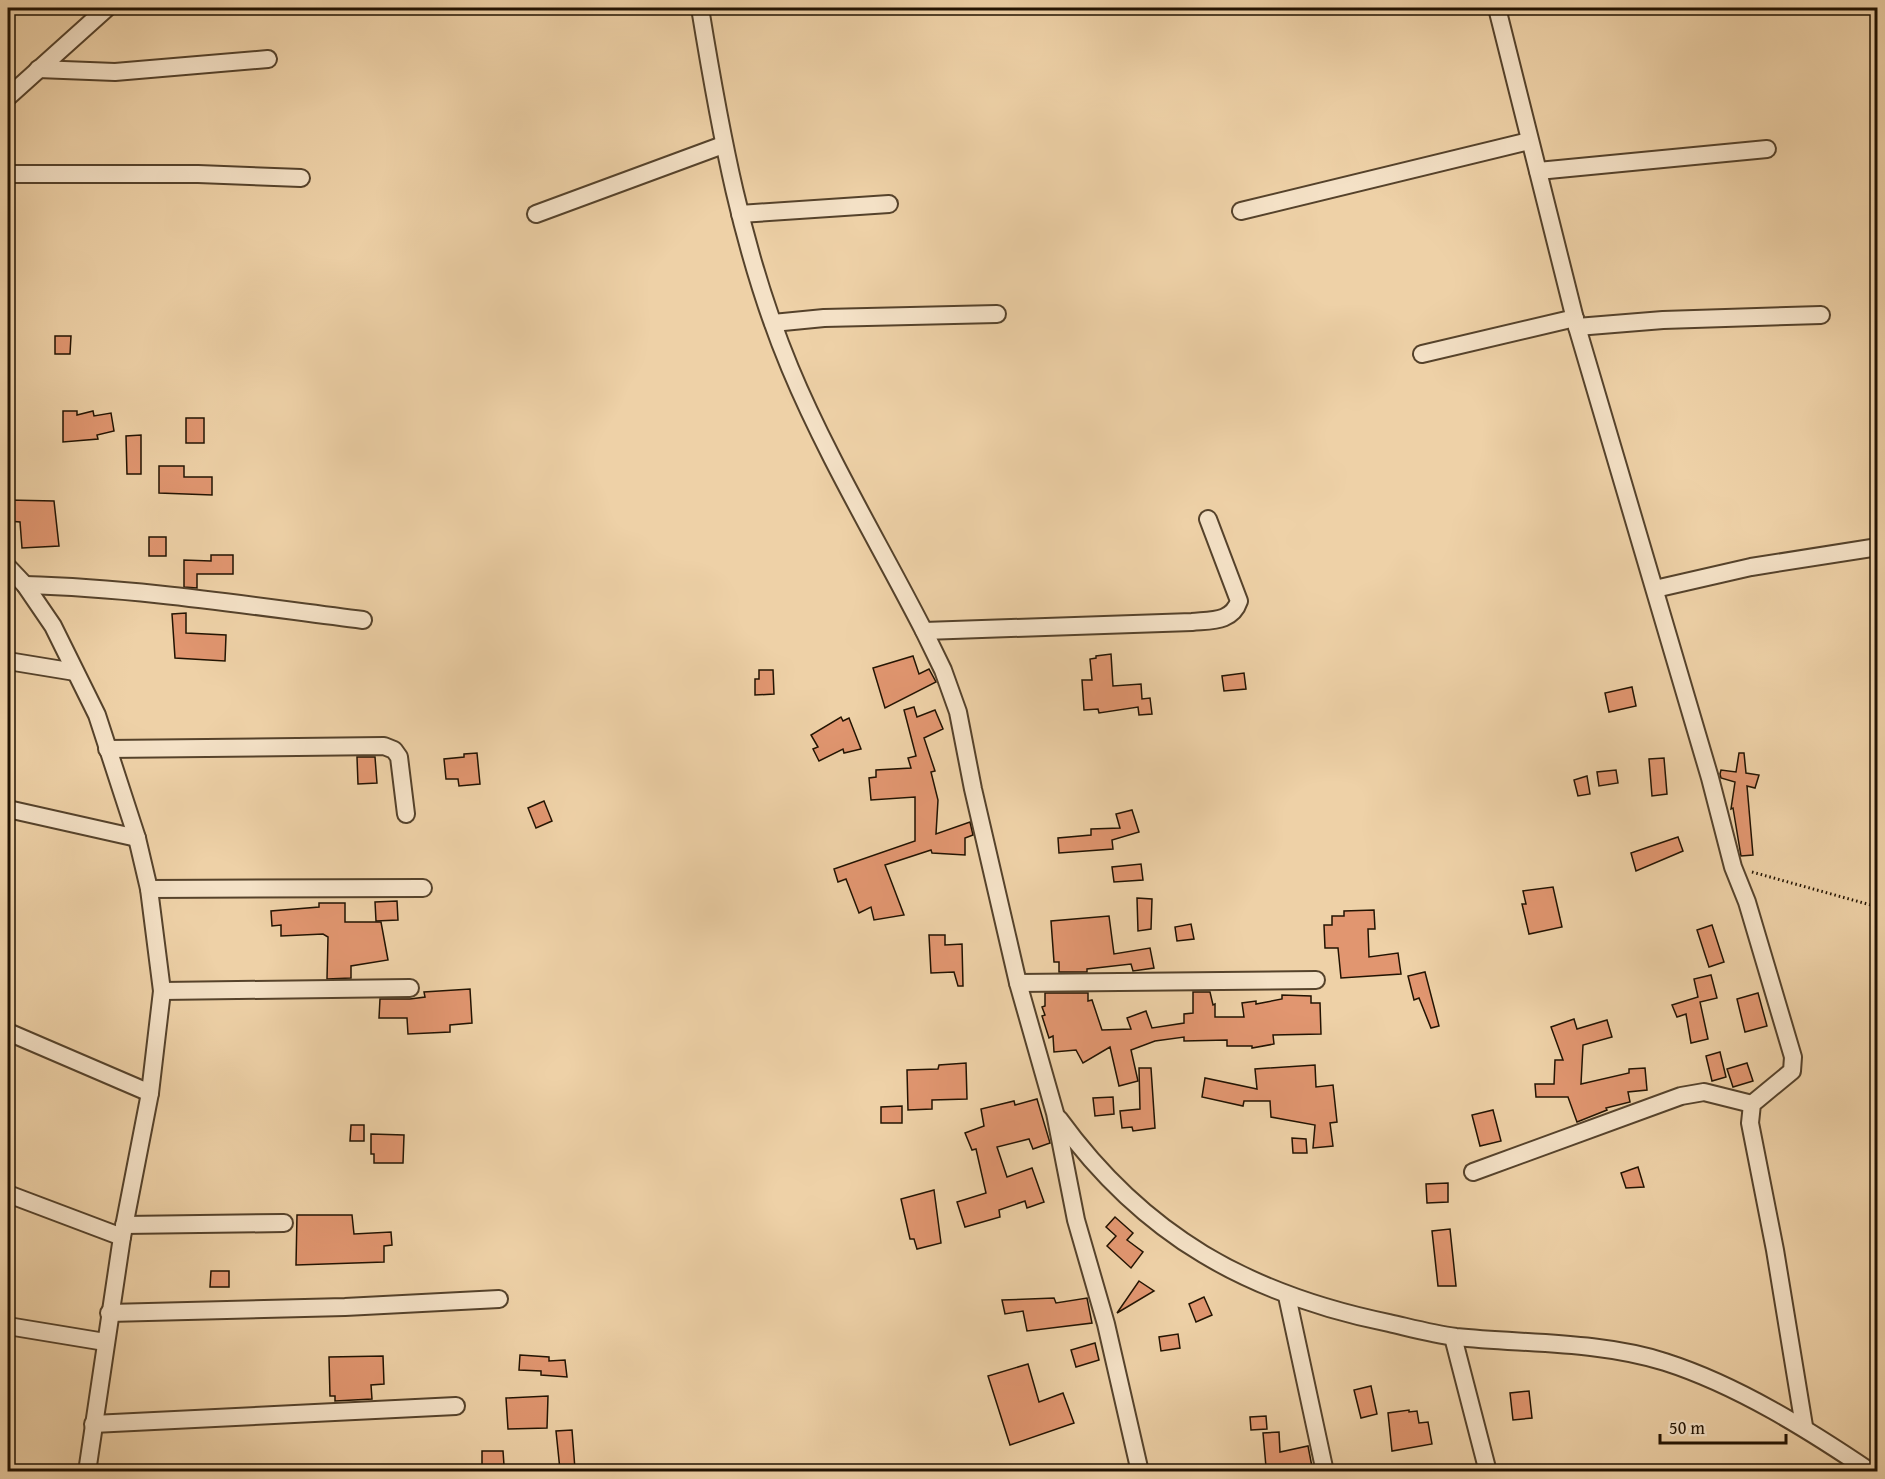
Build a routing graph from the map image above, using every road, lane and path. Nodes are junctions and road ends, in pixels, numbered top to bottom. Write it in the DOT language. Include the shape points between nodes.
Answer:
graph roads {
  1 [pos="107,8"];
  2 [pos="700,8"];
  3 [pos="1497,8"];
  4 [pos="268,59"];
  5 [pos="38,69"];
  6 [pos="8,96"];
  7 [pos="1529,141"];
  8 [pos="723,145"];
  9 [pos="1767,149"];
  10 [pos="1538,171"];
  11 [pos="8,174"];
  12 [pos="302,178"];
  13 [pos="890,204"];
  14 [pos="1241,211"];
  15 [pos="536,214"];
  16 [pos="740,214"];
  17 [pos="997,314"];
  18 [pos="1821,315"];
  19 [pos="1576,322"];
  20 [pos="772,323"];
  21 [pos="1422,354"];
  22 [pos="1208,519"];
  23 [pos="1878,547"];
  24 [pos="8,567"];
  25 [pos="25,585"];
  26 [pos="1655,589"];
  27 [pos="363,620"];
  28 [pos="924,631"];
  29 [pos="8,661"];
  30 [pos="75,672"];
  31 [pos="107,749"];
  32 [pos="8,809"];
  33 [pos="406,814"];
  34 [pos="137,838"];
  35 [pos="1733,867"];
  36 [pos="423,888"];
  37 [pos="149,889"];
  38 [pos="1878,907"];
  39 [pos="1316,980"];
  40 [pos="1018,983"];
  41 [pos="410,988"];
  42 [pos="162,992"];
  43 [pos="8,1032"];
  44 [pos="150,1093"];
  45 [pos="1752,1104"];
  46 [pos="1054,1113"];
  47 [pos="1473,1172"];
  48 [pos="8,1194"];
  49 [pos="284,1223"];
  50 [pos="123,1231"];
  51 [pos="1287,1296"];
  52 [pos="499,1299"];
  53 [pos="109,1313"];
  54 [pos="8,1326"];
  55 [pos="1453,1337"];
  56 [pos="105,1342"];
  57 [pos="456,1406"];
  58 [pos="93,1424"];
  59 [pos="1804,1426"];
  60 [pos="87,1472"];
  61 [pos="1140,1472"];
  62 [pos="1325,1472"];
  63 [pos="1488,1472"];
  64 [pos="1871,1472"];
  1 -- 5 [label="street"];
  2 -- 8 [label="street"];
  3 -- 7 [label="street"];
  4 -- 5 [label="street" via="115,72"];
  5 -- 6 [label="street"];
  7 -- 10 [label="street"];
  7 -- 14 [label="street"];
  8 -- 15 [label="street"];
  8 -- 16 [label="street"];
  9 -- 10 [label="street"];
  10 -- 19 [label="street"];
  11 -- 12 [label="street"];
  13 -- 16 [label="street"];
  16 -- 20 [label="street"];
  17 -- 20 [label="street"];
  18 -- 19 [label="street"];
  19 -- 21 [label="street"];
  19 -- 26 [label="street"];
  20 -- 28 [label="street" via="804,400"];
  22 -- 28 [label="street" via="1239,601 1236,610 1225,619"];
  23 -- 26 [label="street" via="1751,567"];
  24 -- 25 [label="street"];
  25 -- 27 [label="street" via="175,596"];
  25 -- 30 [label="street" via="53,626"];
  26 -- 35 [label="street"];
  28 -- 40 [label="street" via="958,712"];
  29 -- 30 [label="street"];
  30 -- 31 [label="street" via="97,715"];
  31 -- 33 [label="street" via="384,746 399,757"];
  31 -- 34 [label="street"];
  32 -- 34 [label="street"];
  34 -- 37 [label="street"];
  35 -- 38 [label="path"];
  35 -- 45 [label="street" via="1793,1057 1792,1071"];
  36 -- 37 [label="street"];
  37 -- 42 [label="street"];
  39 -- 40 [label="street"];
  40 -- 46 [label="street"];
  41 -- 42 [label="street"];
  42 -- 44 [label="street"];
  43 -- 44 [label="street"];
  44 -- 50 [label="street"];
  45 -- 47 [label="street" via="1704,1092 1681,1095"];
  45 -- 59 [label="street" via="1750,1123 1755,1155"];
  46 -- 51 [label="street" via="1088,1158 1167,1232 1217,1263"];
  46 -- 61 [label="street" via="1076,1220 1106,1324"];
  48 -- 50 [label="street"];
  49 -- 50 [label="street"];
  50 -- 53 [label="street"];
  51 -- 55 [label="street" via="1334,1312"];
  51 -- 62 [label="street"];
  52 -- 53 [label="street" via="334,1308"];
  53 -- 56 [label="street"];
  54 -- 56 [label="street"];
  55 -- 59 [label="street" via="1605,1350 1664,1362"];
  55 -- 63 [label="street"];
  56 -- 58 [label="street"];
  57 -- 58 [label="street"];
  58 -- 60 [label="street"];
  59 -- 64 [label="street"];
}
